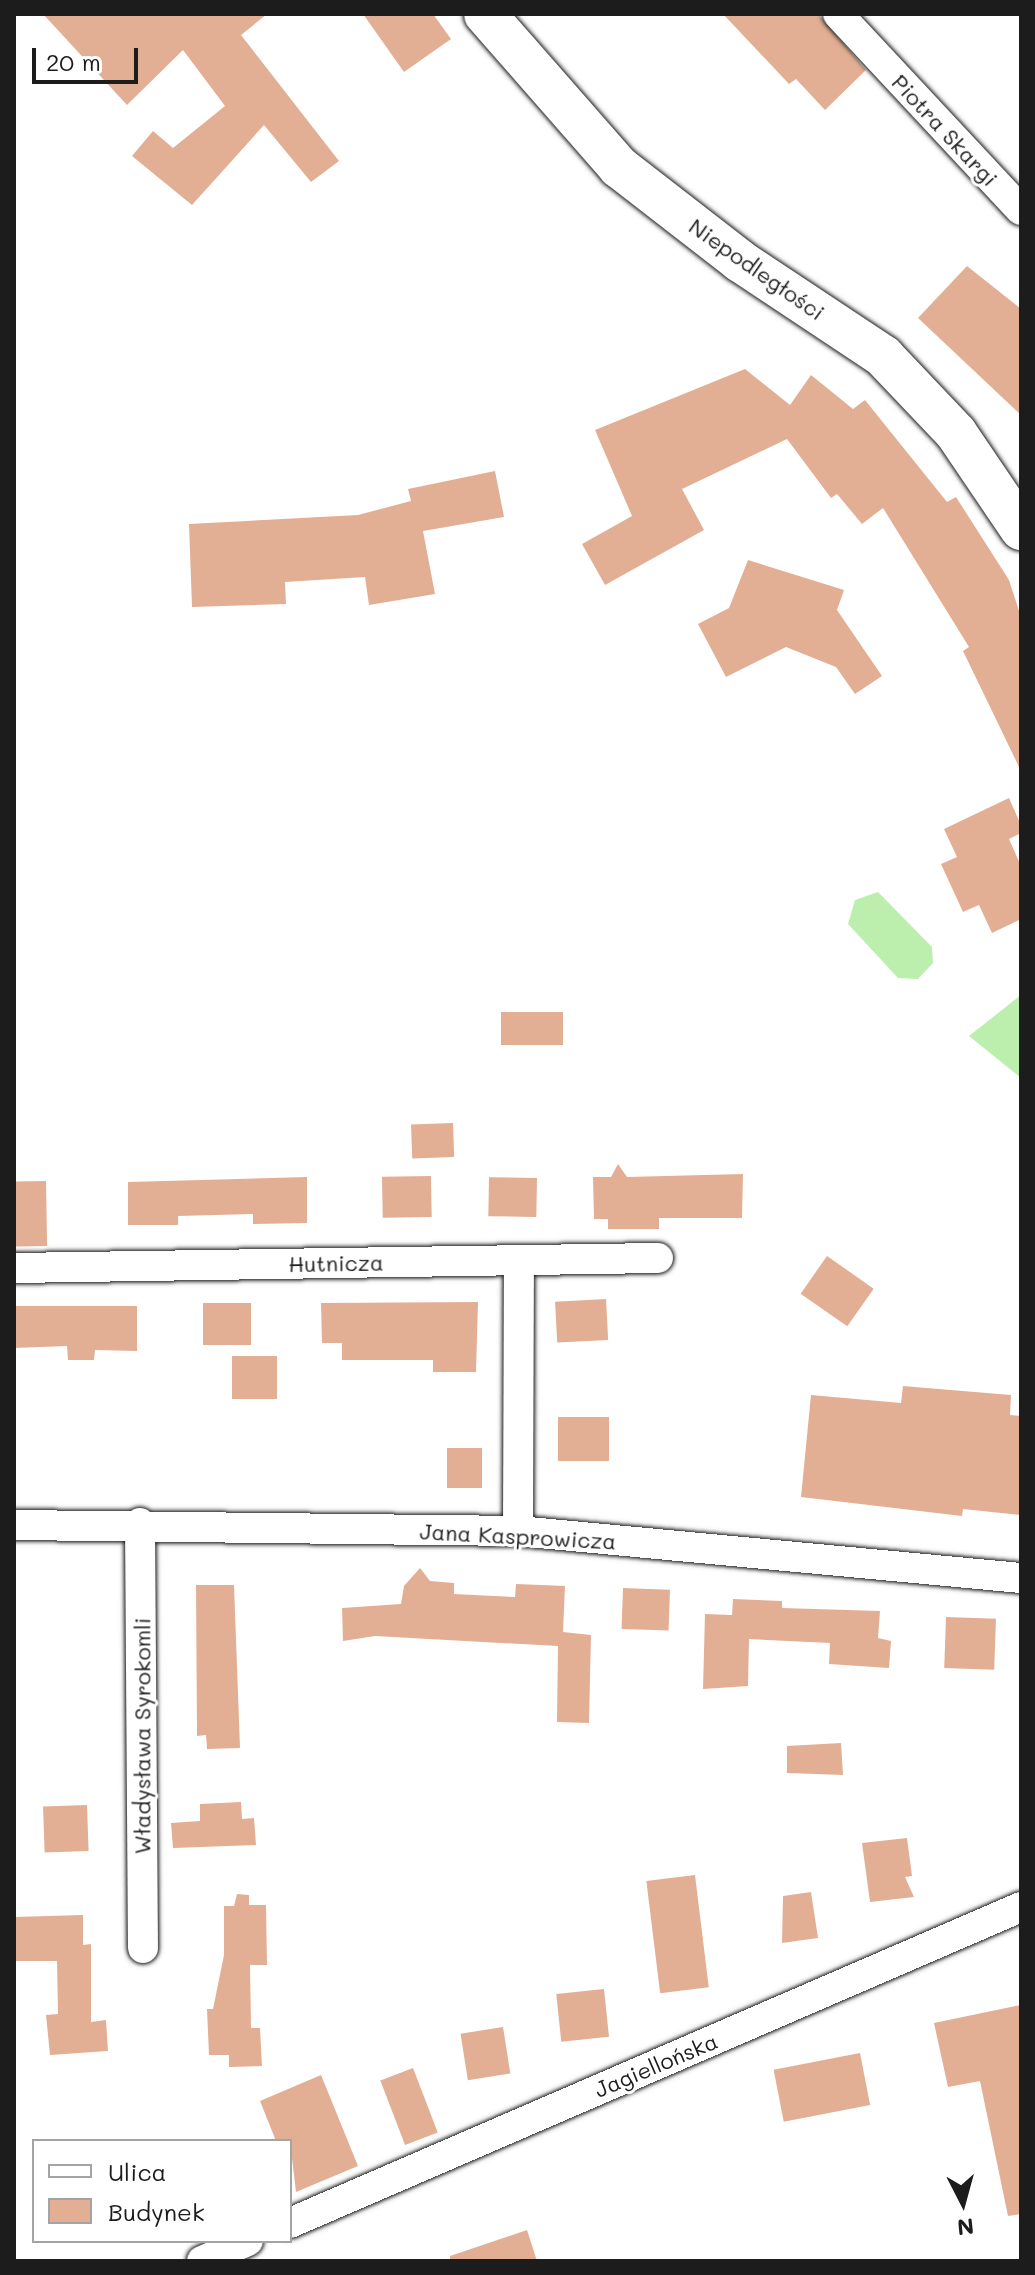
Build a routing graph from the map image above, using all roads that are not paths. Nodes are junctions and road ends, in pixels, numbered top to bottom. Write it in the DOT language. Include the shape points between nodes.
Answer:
graph roads {
  1 [pos="485,14"];
  2 [pos="838,14"];
  3 [pos="1021,210"];
  4 [pos="1021,529"];
  5 [pos="658,1258"];
  6 [pos="519,1260"];
  7 [pos="14,1268"];
  8 [pos="140,1523"];
  9 [pos="14,1525"];
  10 [pos="518,1531"];
  11 [pos="1021,1578"];
  12 [pos="1021,1907"];
  13 [pos="143,1948"];
  14 [pos="292,2222"];
  15 [pos="243,2243"];
  16 [pos="202,2261"];
  1 -- 4 [label="street, Niepodległości" via="619,167 740,261 883,356 956,433"];
  2 -- 3 [label="street, Piotra Skargi"];
  5 -- 6 [label="street, Hutnicza"];
  6 -- 7 [label="street, Hutnicza"];
  6 -- 10 [label="street"];
  8 -- 9 [label="street, Jana Kasprowicza"];
  8 -- 10 [label="street, Jana Kasprowicza"];
  8 -- 13 [label="street, Władysława Syrokomli"];
  10 -- 11 [label="street, Jana Kasprowicza"];
  12 -- 14 [label="street, Jagiellońska"];
  15 -- 16 [label="street"];
}
